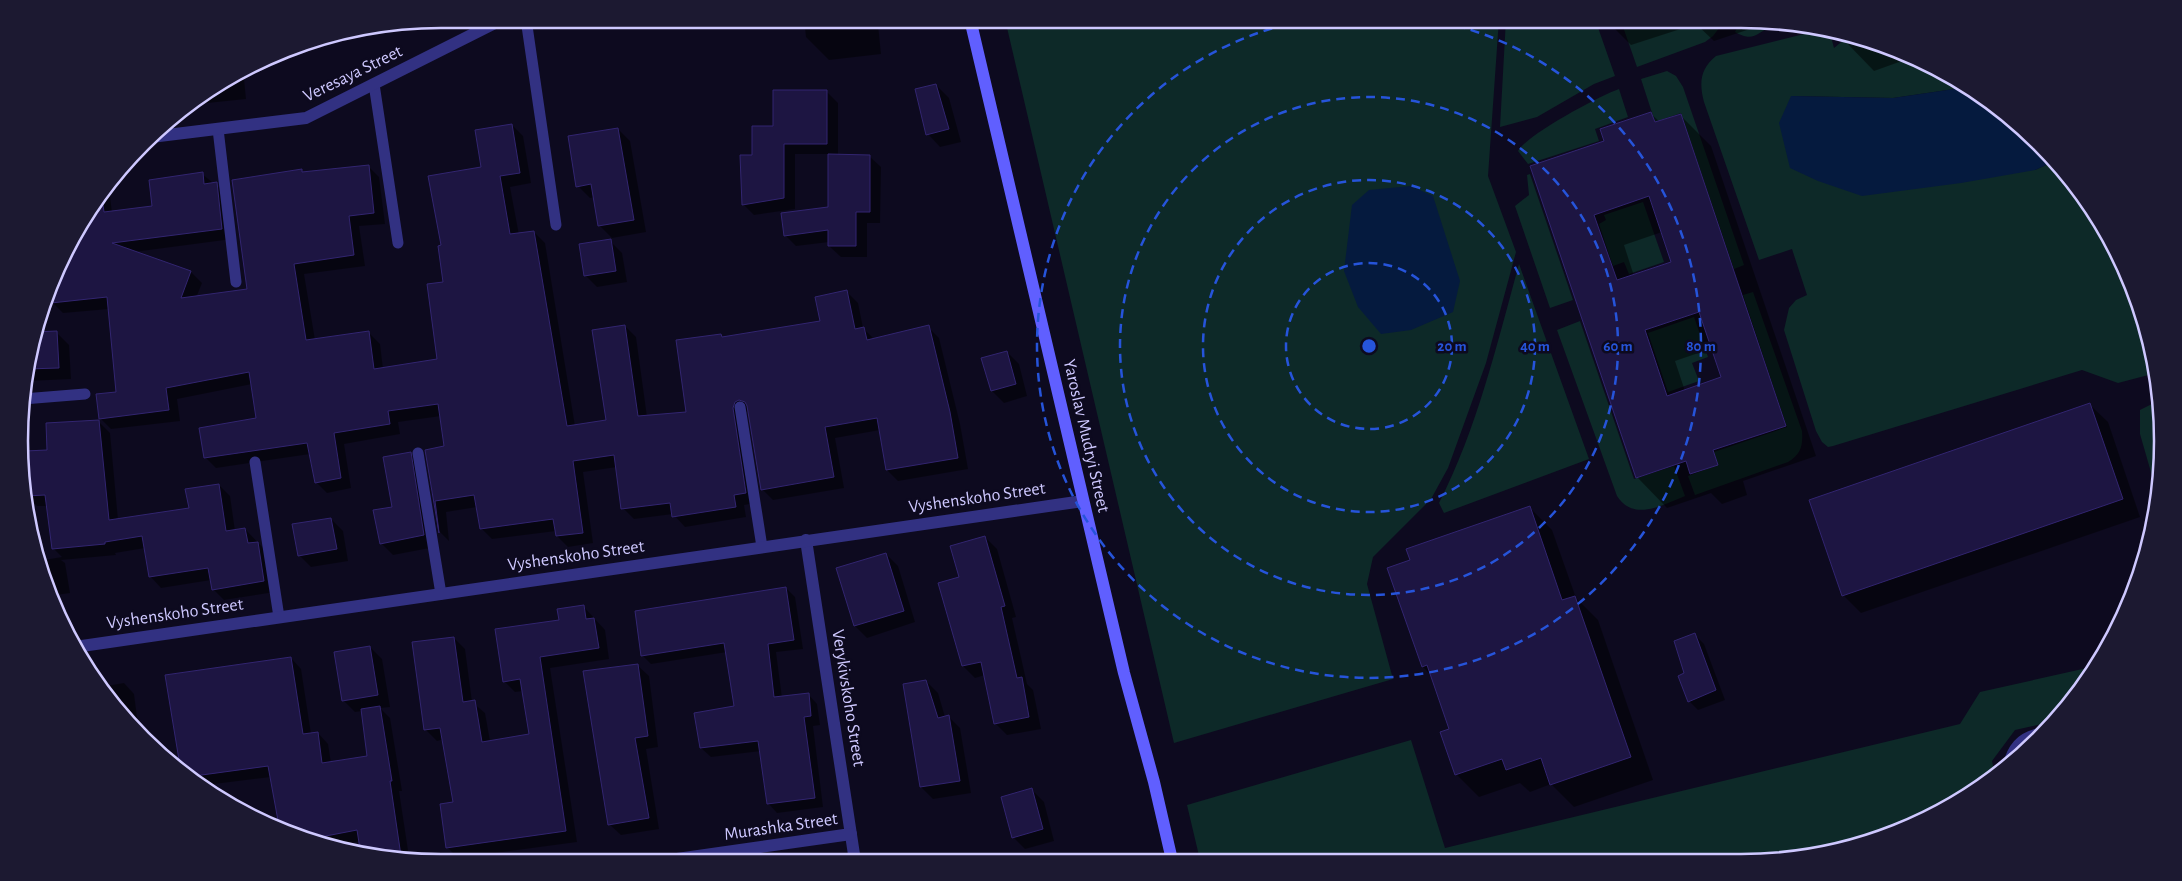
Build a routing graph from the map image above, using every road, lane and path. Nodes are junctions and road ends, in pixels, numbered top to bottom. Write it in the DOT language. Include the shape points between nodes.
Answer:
graph roads {
  1 [pos="484,28"];
  2 [pos="527,28"];
  3 [pos="972,28"];
  4 [pos="374,84"];
  5 [pos="218,129"];
  6 [pos="161,137"];
  7 [pos="556,224"];
  8 [pos="398,243"];
  9 [pos="236,282"];
  10 [pos="84,394"];
  11 [pos="30,398"];
  12 [pos="740,407"];
  13 [pos="418,452"];
  14 [pos="255,462"];
  15 [pos="1083,500"];
  16 [pos="806,540"];
  17 [pos="762,547"];
  18 [pos="441,594"];
  19 [pos="279,617"];
  20 [pos="82,646"];
  21 [pos="2028,738"];
  22 [pos="2014,751"];
  23 [pos="851,834"];
  24 [pos="712,854"];
  25 [pos="854,854"];
  26 [pos="1171,854"];
  1 -- 4 [label="street, Veresaya Street"];
  2 -- 7 [label="lane"];
  3 -- 15 [label="main road, Yaroslav Mudryi Street"];
  4 -- 5 [label="street, Veresaya Street" via="306,118"];
  4 -- 8 [label="lane"];
  5 -- 6 [label="street, Veresaya Street"];
  5 -- 9 [label="lane"];
  10 -- 11 [label="lane"];
  12 -- 17 [label="lane"];
  13 -- 18 [label="lane"];
  14 -- 19 [label="lane"];
  15 -- 16 [label="street, Vyshenskoho Street"];
  15 -- 26 [label="main road, Yaroslav Mudryi Street"];
  16 -- 17 [label="street, Vyshenskoho Street"];
  16 -- 23 [label="street, Verykivskoho Street"];
  17 -- 18 [label="street, Vyshenskoho Street"];
  18 -- 19 [label="street, Vyshenskoho Street"];
  19 -- 20 [label="street, Vyshenskoho Street"];
  21 -- 22 [label="street"];
  23 -- 24 [label="street, Murashka Street"];
  23 -- 25 [label="street, Verykivskoho Street"];
}
